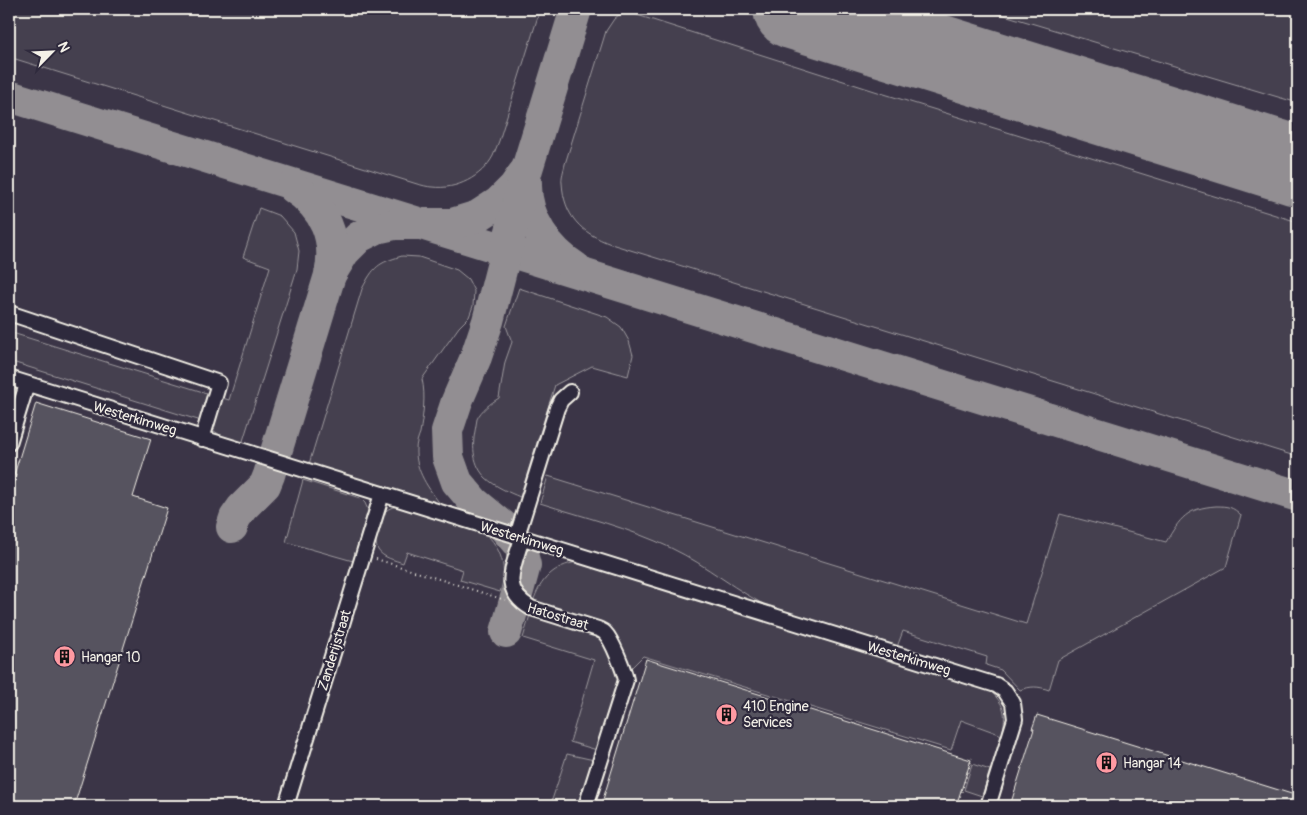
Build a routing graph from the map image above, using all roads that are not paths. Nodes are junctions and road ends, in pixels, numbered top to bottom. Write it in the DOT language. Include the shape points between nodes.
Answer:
graph roads {
  1 [pos="9,313"];
  2 [pos="9,378"];
  3 [pos="27,384"];
  4 [pos="570,392"];
  5 [pos="202,439"];
  6 [pos="9,443"];
  7 [pos="382,494"];
  8 [pos="520,537"];
  9 [pos="286,806"];
  10 [pos="586,806"];
  11 [pos="988,806"];
  1 -- 5 [label="street" via="218,383"];
  2 -- 3 [label="street, Westerkimweg"];
  3 -- 5 [label="street, Westerkimweg"];
  3 -- 6 [label="street"];
  4 -- 8 [label="street" via="557,408"];
  5 -- 7 [label="street, Westerkimweg"];
  7 -- 8 [label="street, Westerkimweg"];
  7 -- 9 [label="street, Zanderijstraat"];
  8 -- 10 [label="street, Hatostraat" via="510,583 514,593 531,608 605,633 624,671 626,680"];
  8 -- 11 [label="street, Westerkimweg" via="996,685 1013,703 1015,719"];
}
